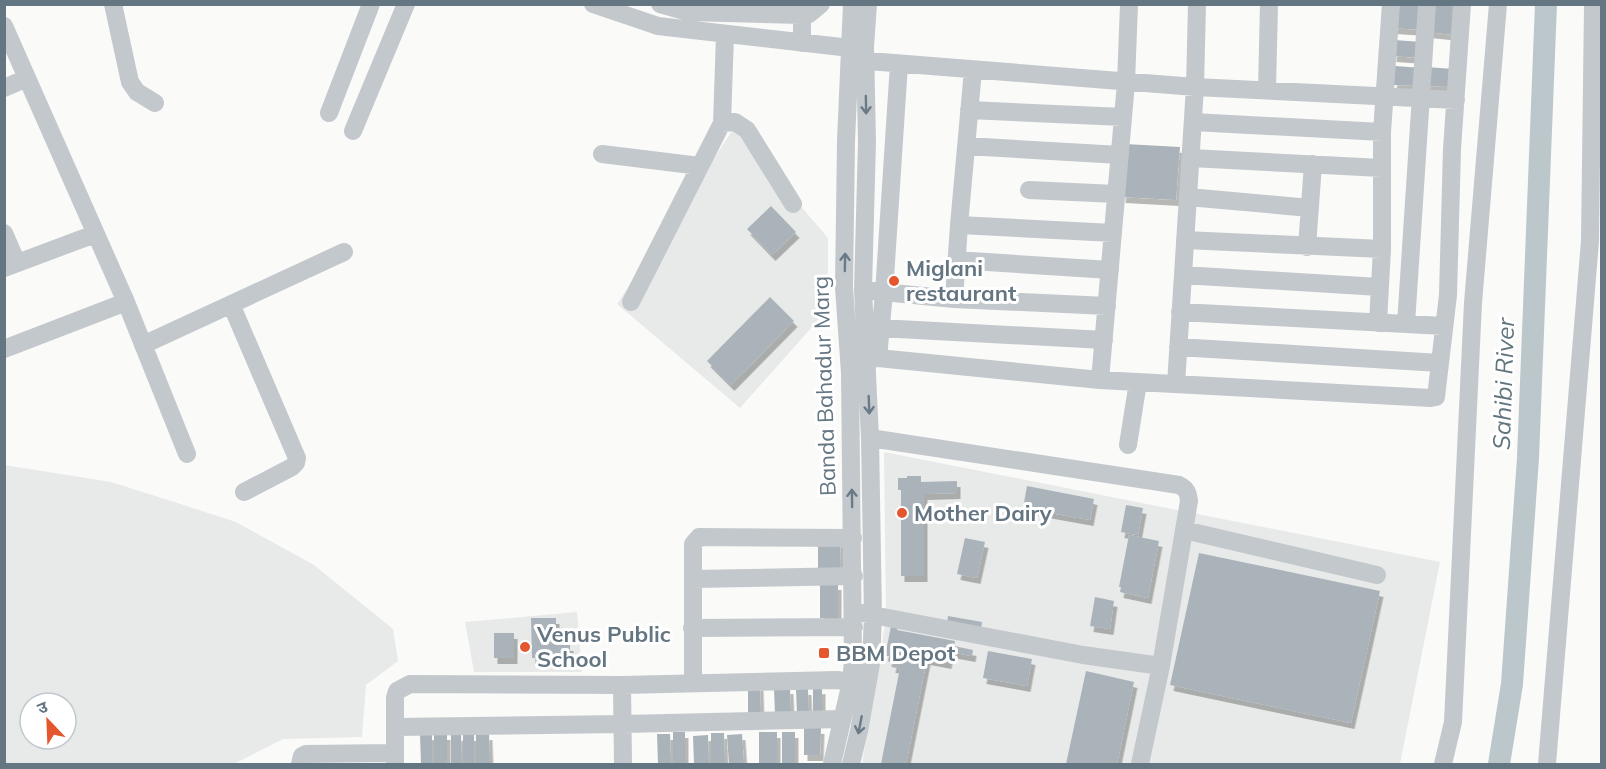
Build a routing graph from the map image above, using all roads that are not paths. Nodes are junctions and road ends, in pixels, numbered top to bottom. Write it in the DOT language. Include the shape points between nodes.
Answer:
graph roads {
  1 [pos="113,4"];
  2 [pos="406,4"];
  3 [pos="593,4"];
  4 [pos="660,4"];
  5 [pos="821,4"];
  6 [pos="852,4"];
  7 [pos="868,4"];
  8 [pos="1129,4"];
  9 [pos="1197,4"];
  10 [pos="1269,4"];
  11 [pos="1391,4"];
  12 [pos="1427,4"];
  13 [pos="1462,4"];
  14 [pos="1498,4"];
  15 [pos="1593,4"];
  16 [pos="369,10"];
  17 [pos="802,15"];
  18 [pos="4,26"];
  19 [pos="396,28"];
  20 [pos="725,35"];
  21 [pos="802,43"];
  22 [pos="857,54"];
  23 [pos="899,64"];
  24 [pos="973,70"];
  25 [pos="27,78"];
  26 [pos="1126,83"];
  27 [pos="1196,87"];
  28 [pos="4,88"];
  29 [pos="1267,90"];
  30 [pos="1384,96"];
  31 [pos="1421,98"];
  32 [pos="1456,100"];
  33 [pos="155,103"];
  34 [pos="969,110"];
  35 [pos="329,113"];
  36 [pos="1123,117"];
  37 [pos="1193,122"];
  38 [pos="722,123"];
  39 [pos="353,131"];
  40 [pos="1382,132"];
  41 [pos="966,146"];
  42 [pos="602,154"];
  43 [pos="1120,155"];
  44 [pos="1191,158"];
  45 [pos="1313,164"];
  46 [pos="700,166"];
  47 [pos="1381,168"];
  48 [pos="1029,190"];
  49 [pos="1116,194"];
  50 [pos="1188,197"];
  51 [pos="793,204"];
  52 [pos="1310,208"];
  53 [pos="959,225"];
  54 [pos="4,233"];
  55 [pos="95,234"];
  56 [pos="1113,234"];
  57 [pos="1185,240"];
  58 [pos="1307,247"];
  59 [pos="1382,249"];
  60 [pos="344,252"];
  61 [pos="956,260"];
  62 [pos="11,266"];
  63 [pos="1110,270"];
  64 [pos="1183,275"];
  65 [pos="844,287"];
  66 [pos="1379,287"];
  67 [pos="863,289"];
  68 [pos="884,294"];
  69 [pos="954,299"];
  70 [pos="126,302"];
  71 [pos="631,302"];
  72 [pos="231,304"];
  73 [pos="1107,306"];
  74 [pos="1180,312"];
  75 [pos="1378,323"];
  76 [pos="1406,324"];
  77 [pos="1444,326"];
  78 [pos="880,328"];
  79 [pos="1104,340"];
  80 [pos="143,345"];
  81 [pos="1178,347"];
  82 [pos="4,349"];
  83 [pos="865,359"];
  84 [pos="1440,363"];
  85 [pos="1100,380"];
  86 [pos="1138,382"];
  87 [pos="1176,384"];
  88 [pos="870,438"];
  89 [pos="1128,445"];
  90 [pos="187,454"];
  91 [pos="244,492"];
  92 [pos="1184,530"];
  93 [pos="853,538"];
  94 [pos="1377,575"];
  95 [pos="854,576"];
  96 [pos="693,579"];
  97 [pos="873,607"];
  98 [pos="854,612"];
  99 [pos="692,628"];
  100 [pos="1161,666"];
  101 [pos="693,683"];
  102 [pos="859,684"];
  103 [pos="622,685"];
  104 [pos="842,719"];
  105 [pos="623,724"];
  106 [pos="395,727"];
  107 [pos="342,759"];
  108 [pos="395,759"];
  109 [pos="300,765"];
  110 [pos="623,765"];
  111 [pos="831,765"];
  112 [pos="851,765"];
  113 [pos="1140,765"];
  114 [pos="1443,765"];
  115 [pos="1546,765"];
  1 -- 33 [label="street" via="130,82 137,92"];
  2 -- 19 [label="street"];
  3 -- 20 [label="street" via="658,27"];
  4 -- 17 [label="street" via="688,12"];
  5 -- 17 [label="street"];
  6 -- 22 [label="street, Banda Bahadur Marg"];
  7 -- 22 [label="street, Banda Bahadur Marg"];
  8 -- 26 [label="street"];
  9 -- 27 [label="street"];
  10 -- 29 [label="street"];
  11 -- 30 [label="street"];
  12 -- 31 [label="street"];
  13 -- 32 [label="street"];
  14 -- 114 [label="street" via="1473,303 1453,722"];
  15 -- 115 [label="street" via="1590,241"];
  16 -- 19 [label="street"];
  16 -- 35 [label="street"];
  17 -- 21 [label="street"];
  18 -- 25 [label="street"];
  19 -- 39 [label="street"];
  20 -- 21 [label="street"];
  20 -- 38 [label="street"];
  21 -- 22 [label="street"];
  22 -- 23 [label="street"];
  65 -- 22 [label="street, Banda Bahadur Marg, one-way"];
  22 -- 67 [label="street, Banda Bahadur Marg, one-way" via="867,142"];
  23 -- 24 [label="street"];
  23 -- 68 [label="street"];
  24 -- 26 [label="street"];
  24 -- 34 [label="street"];
  25 -- 28 [label="street"];
  25 -- 55 [label="street"];
  26 -- 27 [label="street"];
  26 -- 36 [label="street"];
  27 -- 29 [label="street"];
  27 -- 37 [label="street"];
  29 -- 30 [label="street"];
  30 -- 31 [label="street"];
  30 -- 40 [label="street"];
  31 -- 32 [label="street"];
  31 -- 76 [label="street"];
  32 -- 77 [label="street"];
  34 -- 36 [label="street"];
  34 -- 41 [label="street"];
  36 -- 43 [label="street"];
  37 -- 40 [label="street"];
  37 -- 44 [label="street"];
  38 -- 46 [label="street"];
  38 -- 51 [label="street" via="735,122 747,130"];
  40 -- 47 [label="street"];
  41 -- 43 [label="street"];
  41 -- 53 [label="street"];
  42 -- 46 [label="street"];
  43 -- 49 [label="street"];
  44 -- 45 [label="street"];
  44 -- 50 [label="street"];
  45 -- 47 [label="street"];
  45 -- 52 [label="street"];
  46 -- 71 [label="street"];
  47 -- 59 [label="street"];
  48 -- 49 [label="street"];
  49 -- 56 [label="street"];
  50 -- 52 [label="street"];
  50 -- 57 [label="street"];
  52 -- 58 [label="street"];
  53 -- 56 [label="street"];
  53 -- 61 [label="street"];
  54 -- 62 [label="street"];
  55 -- 62 [label="street"];
  55 -- 70 [label="street"];
  56 -- 63 [label="street"];
  57 -- 58 [label="street"];
  57 -- 64 [label="street"];
  58 -- 59 [label="street"];
  59 -- 66 [label="street"];
  60 -- 72 [label="street"];
  61 -- 63 [label="street"];
  61 -- 69 [label="street"];
  63 -- 73 [label="street"];
  64 -- 66 [label="street"];
  64 -- 74 [label="street"];
  65 -- 67 [label="street"];
  65 -- 83 [label="street, Banda Bahadur Marg"];
  66 -- 75 [label="street"];
  67 -- 68 [label="street"];
  67 -- 83 [label="street, Banda Bahadur Marg"];
  68 -- 69 [label="street"];
  68 -- 78 [label="street"];
  69 -- 73 [label="street"];
  70 -- 80 [label="street"];
  70 -- 82 [label="street"];
  72 -- 80 [label="street"];
  72 -- 91 [label="street" via="297,458 292,467"];
  73 -- 79 [label="street"];
  74 -- 75 [label="street"];
  74 -- 81 [label="street"];
  75 -- 76 [label="street"];
  76 -- 77 [label="street"];
  77 -- 84 [label="street"];
  78 -- 79 [label="street"];
  78 -- 83 [label="street"];
  79 -- 85 [label="street"];
  80 -- 90 [label="street"];
  81 -- 84 [label="street"];
  81 -- 87 [label="street"];
  83 -- 85 [label="street"];
  83 -- 88 [label="street, Banda Bahadur Marg, one-way"];
  93 -- 83 [label="street, Banda Bahadur Marg, one-way"];
  84 -- 87 [label="street" via="1437,394 1431,398"];
  85 -- 86 [label="street"];
  86 -- 87 [label="street"];
  86 -- 89 [label="street"];
  88 -- 92 [label="street" via="1179,485 1188,493"];
  88 -- 97 [label="street, Banda Bahadur Marg"];
  92 -- 94 [label="street"];
  92 -- 100 [label="street"];
  93 -- 95 [label="street, Banda Bahadur Marg"];
  93 -- 96 [label="street" via="699,537 693,544"];
  95 -- 96 [label="street"];
  95 -- 98 [label="street, Banda Bahadur Marg"];
  96 -- 99 [label="street"];
  97 -- 98 [label="street"];
  97 -- 100 [label="street" via="1083,655"];
  97 -- 102 [label="street, Banda Bahadur Marg" via="871,664"];
  98 -- 99 [label="street"];
  98 -- 102 [label="street, Banda Bahadur Marg"];
  99 -- 101 [label="street"];
  100 -- 113 [label="street"];
  101 -- 102 [label="street" via="837,680"];
  101 -- 103 [label="street"];
  102 -- 104 [label="street, Banda Bahadur Marg"];
  102 -- 112 [label="street, Banda Bahadur Marg, one-way" via="860,731"];
  103 -- 105 [label="street"];
  103 -- 106 [label="street" via="410,684 397,691"];
  104 -- 105 [label="street"];
  104 -- 111 [label="street, Banda Bahadur Marg"];
  105 -- 106 [label="street"];
  105 -- 110 [label="street"];
  106 -- 108 [label="street"];
  107 -- 108 [label="street"];
  107 -- 109 [label="street" via="306,754"];
}
